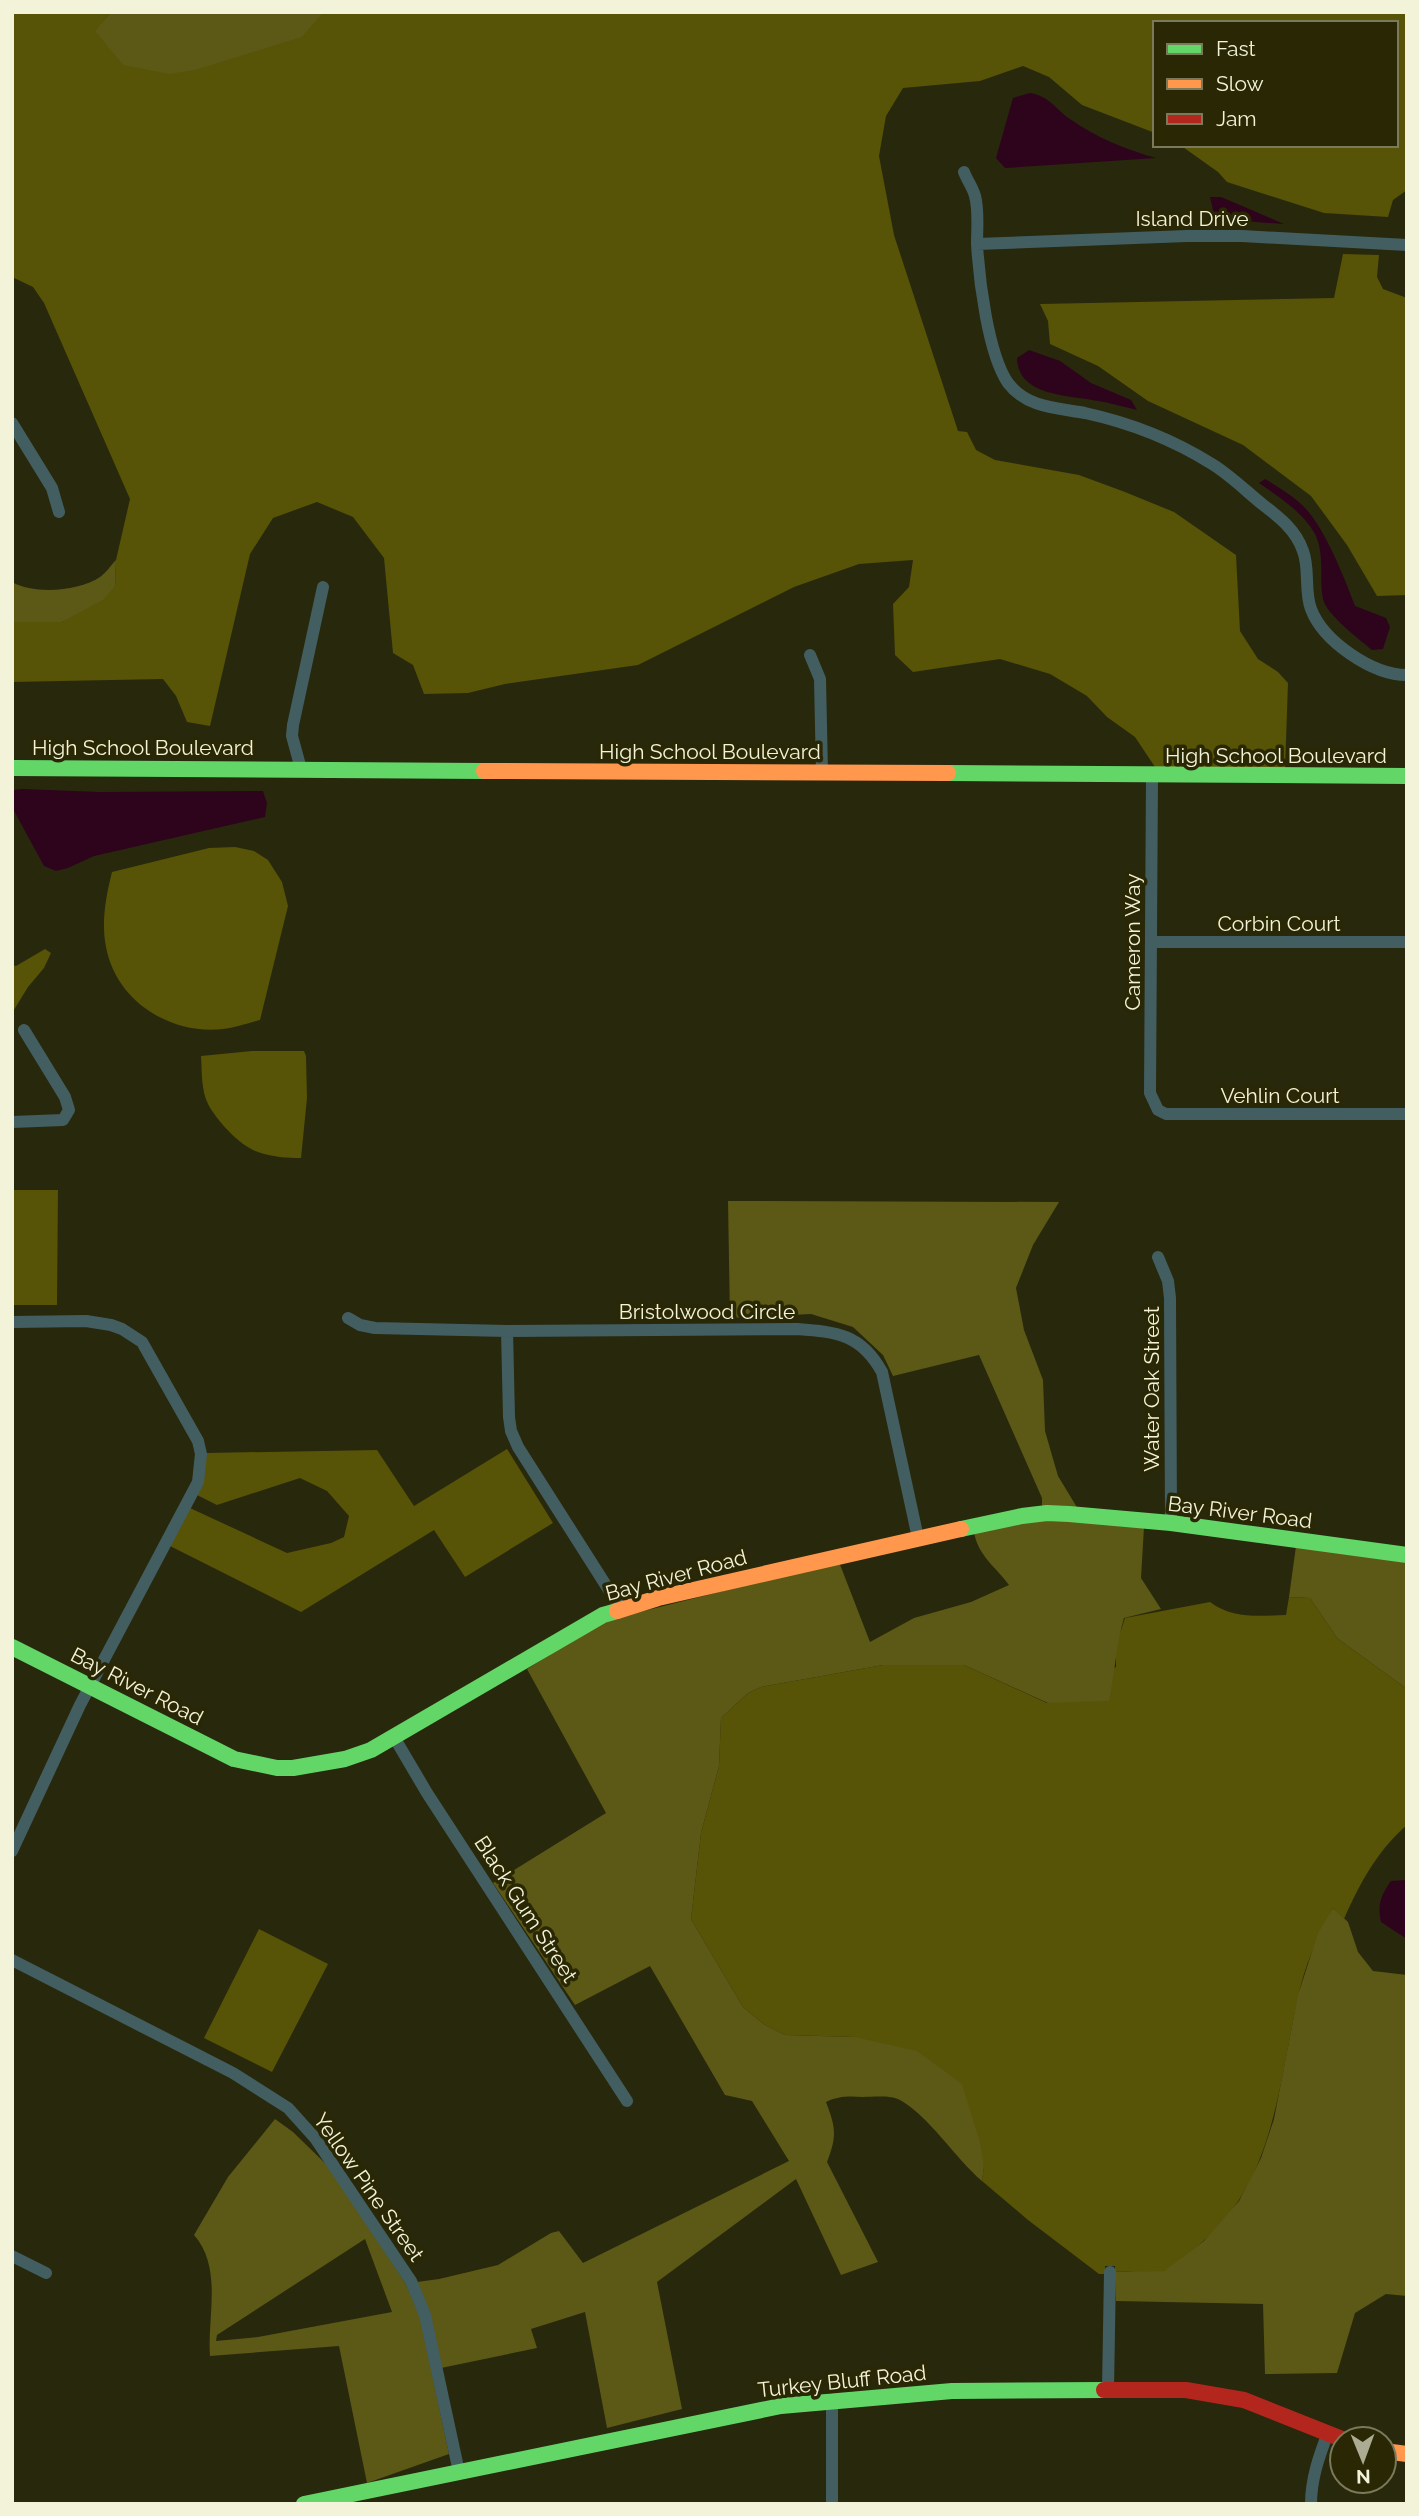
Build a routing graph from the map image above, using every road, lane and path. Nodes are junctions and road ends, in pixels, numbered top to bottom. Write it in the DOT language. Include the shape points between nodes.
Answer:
graph roads {
  1 [pos="964,173"];
  2 [pos="977,244"];
  3 [pos="1407,245"];
  4 [pos="12,423"];
  5 [pos="59,512"];
  6 [pos="323,587"];
  7 [pos="810,655"];
  8 [pos="1407,676"];
  9 [pos="12,768"];
  10 [pos="301,769"];
  11 [pos="822,772"];
  12 [pos="1152,776"];
  13 [pos="1407,776"];
  14 [pos="1152,942"];
  15 [pos="1407,942"];
  16 [pos="23,1030"];
  17 [pos="1156,1107"];
  18 [pos="1407,1114"];
  19 [pos="12,1122"];
  20 [pos="1158,1257"];
  21 [pos="348,1318"];
  22 [pos="12,1322"];
  23 [pos="507,1331"];
  24 [pos="1171,1523"];
  25 [pos="918,1538"];
  26 [pos="1407,1555"];
  27 [pos="621,1609"];
  28 [pos="12,1647"];
  29 [pos="90,1686"];
  30 [pos="394,1737"];
  31 [pos="12,1851"];
  32 [pos="12,1960"];
  33 [pos="627,2101"];
  34 [pos="12,2256"];
  35 [pos="1110,2272"];
  36 [pos="46,2273"];
  37 [pos="1108,2389"];
  38 [pos="832,2400"];
  39 [pos="1328,2433"];
  40 [pos="1328,2445"];
  41 [pos="459,2472"];
  42 [pos="304,2504"];
  43 [pos="832,2504"];
  44 [pos="1311,2504"];
  1 -- 2 [label="street" via="976,197"];
  2 -- 3 [label="street, Island Drive" via="1201,236"];
  2 -- 8 [label="street" via="987,320 1009,383 1039,406 1129,424 1160,435 1214,465 1294,532 1304,552 1308,596 1319,625 1363,662"];
  4 -- 5 [label="street" via="52,488"];
  6 -- 10 [label="street" via="293,725"];
  7 -- 11 [label="street" via="820,679"];
  9 -- 10 [label="street, High School Boulevard"];
  10 -- 11 [label="street, High School Boulevard"];
  11 -- 12 [label="street, High School Boulevard"];
  12 -- 13 [label="street, High School Boulevard"];
  12 -- 14 [label="street, Cameron Way"];
  14 -- 15 [label="street, Corbin Court"];
  14 -- 17 [label="street, Cameron Way" via="1150,1093"];
  16 -- 19 [label="street" via="69,1110 63,1120"];
  17 -- 18 [label="street, Vehlin Court" via="1167,1114"];
  20 -- 24 [label="street, Water Oak Street" via="1170,1298"];
  21 -- 23 [label="street, Bristolwood Circle" via="375,1328"];
  22 -- 29 [label="street" via="97,1322 122,1329 142,1342 201,1454 198,1482"];
  23 -- 25 [label="street, Bristolwood Circle" via="797,1329 852,1339 873,1355 882,1372"];
  23 -- 27 [label="street" via="511,1431"];
  24 -- 25 [label="street, Bay River Road" via="1047,1513"];
  24 -- 26 [label="street, Bay River Road"];
  25 -- 27 [label="street, Bay River Road"];
  27 -- 30 [label="street, Bay River Road" via="603,1615"];
  28 -- 29 [label="street, Bay River Road"];
  29 -- 30 [label="street, Bay River Road" via="234,1759 277,1768 345,1759"];
  29 -- 31 [label="street"];
  30 -- 33 [label="street, Black Gum Street"];
  32 -- 41 [label="street, Yellow Pine Street" via="233,2073 288,2108 315,2138 411,2281 425,2315"];
  34 -- 36 [label="street"];
  35 -- 37 [label="street"];
  37 -- 38 [label="street, Turkey Bluff Road" via="952,2391"];
  37 -- 39 [label="street, Turkey Bluff Road" via="1186,2390 1244,2400"];
  38 -- 41 [label="street, Turkey Bluff Road" via="781,2406"];
  38 -- 43 [label="street"];
  40 -- 44 [label="street" via="1319,2456"];
  41 -- 42 [label="street, Turkey Bluff Road"];
}
